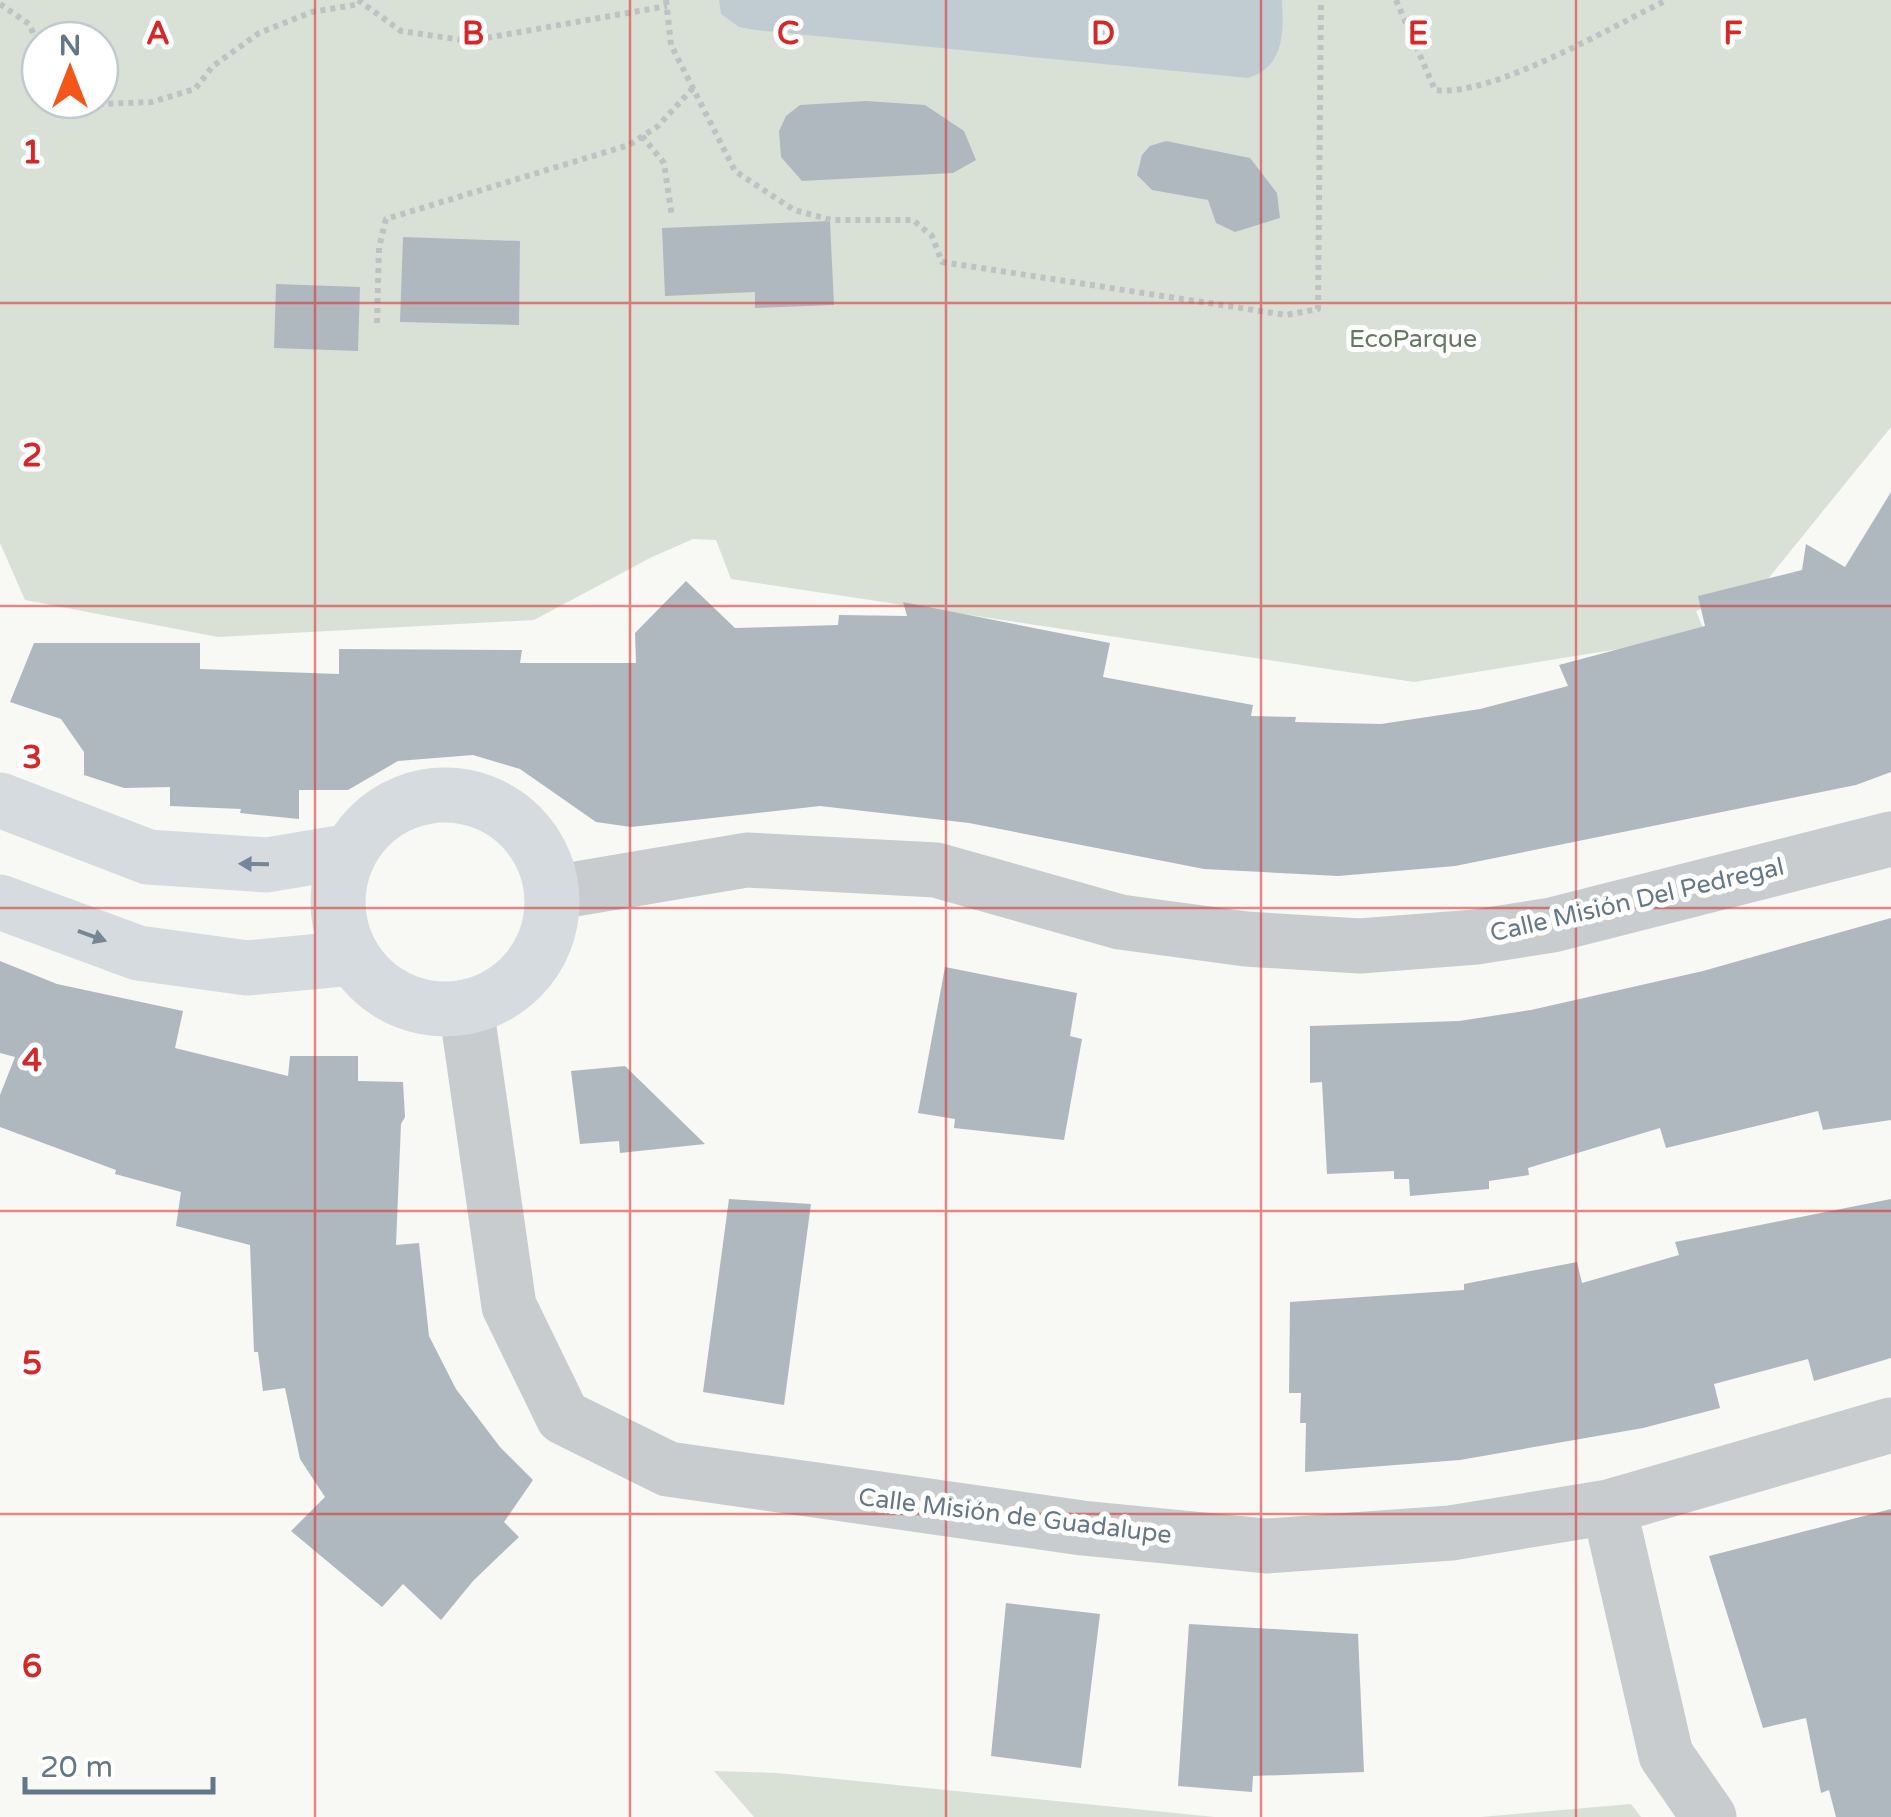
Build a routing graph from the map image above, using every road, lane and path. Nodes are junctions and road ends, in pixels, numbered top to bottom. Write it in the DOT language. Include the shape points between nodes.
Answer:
graph roads {
  1 [pos="1321,0"];
  2 [pos="1396,0"];
  3 [pos="1667,0"];
  4 [pos="359,2"];
  5 [pos="667,3"];
  6 [pos="0,4"];
  7 [pos="23,20"];
  8 [pos="693,88"];
  9 [pos="120,103"];
  10 [pos="642,136"];
  11 [pos="672,216"];
  12 [pos="377,323"];
  13 [pos="0,800"];
  14 [pos="1891,838"];
  15 [pos="350,851"];
  16 [pos="552,892"];
  17 [pos="0,902"];
  18 [pos="352,958"];
  19 [pos="466,1007"];
  20 [pos="1891,1425"];
  21 [pos="1609,1507"];
  22 [pos="1709,1817"];
  1 -- 8 [label="path" via="1318,310 1286,314 942,262 932,236 913,220 832,220 794,210 735,171"];
  2 -- 3 [label="path" via="1435,90 1457,94"];
  4 -- 5 [label="path" via="401,31 469,41"];
  4 -- 9 [label="path" via="259,33 213,66 195,89"];
  5 -- 8 [label="path" via="672,46"];
  6 -- 7 [label="path"];
  8 -- 10 [label="path"];
  10 -- 11 [label="path" via="664,163"];
  10 -- 12 [label="path" via="386,219"];
  15 -- 13 [label="street, one-way" via="267,866 148,857"];
  14 -- 16 [label="street, Calle Misión Del Pedregal" via="1552,925 1360,946 1246,940 1120,922 936,870 746,860"];
  15 -- 16 [label="street" via="371,824 399,805 432,796 466,798 498,809 526,831"];
  15 -- 18 [label="street" via="338,886 339,924"];
  16 -- 19 [label="street" via="540,953 496,997"];
  17 -- 18 [label="street, one-way" via="138,953 247,968"];
  18 -- 19 [label="street" via="402,1001"];
  19 -- 21 [label="street, Calle Misión de Guadalupe" via="509,1306 563,1417 668,1469 1082,1528 1266,1546 1451,1533"];
  20 -- 21 [label="street, Calle Misión de Guadalupe"];
  21 -- 22 [label="street" via="1666,1755"];
}
